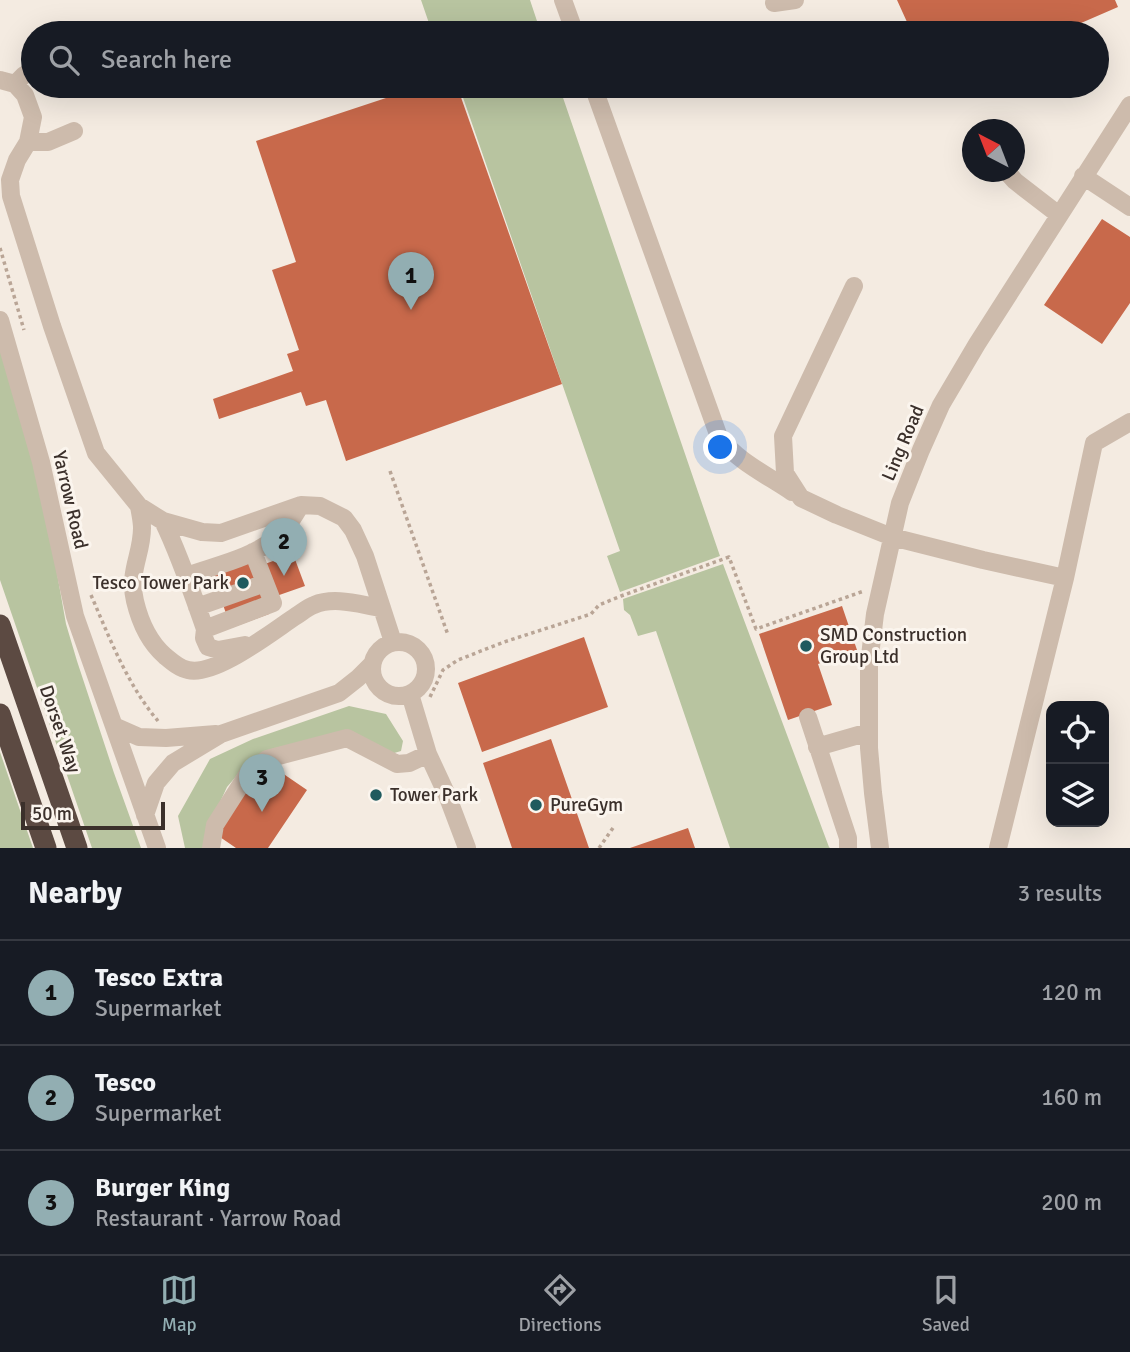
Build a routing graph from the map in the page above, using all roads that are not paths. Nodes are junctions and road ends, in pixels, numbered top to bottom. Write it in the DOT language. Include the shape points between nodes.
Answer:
graph roads {
  1 [pos="563,0"];
  2 [pos="795,0"];
  3 [pos="774,3"];
  4 [pos="571,21"];
  5 [pos="26,98"];
  6 [pos="597,98"];
  7 [pos="1130,105"];
  8 [pos="74,131"];
  9 [pos="28,142"];
  10 [pos="1083,176"];
  11 [pos="1016,182"];
  12 [pos="1130,207"];
  13 [pos="1059,215"];
  14 [pos="854,286"];
  15 [pos="0,320"];
  16 [pos="1130,422"];
  17 [pos="801,498"];
  18 [pos="302,505"];
  19 [pos="139,506"];
  20 [pos="163,521"];
  21 [pos="284,530"];
  22 [pos="892,537"];
  23 [pos="261,572"];
  24 [pos="1065,578"];
  25 [pos="194,597"];
  26 [pos="382,608"];
  27 [pos="0,625"];
  28 [pos="393,642"];
  29 [pos="255,643"];
  30 [pos="372,664"];
  31 [pos="381,690"];
  32 [pos="339,693"];
  33 [pos="410,694"];
  34 [pos="0,714"];
  35 [pos="808,716"];
  36 [pos="114,726"];
  37 [pos="869,732"];
  38 [pos="220,734"];
  39 [pos="817,747"];
  40 [pos="428,754"];
  41 [pos="145,815"];
  42 [pos="46,848"];
  43 [pos="77,848"];
  44 [pos="157,848"];
  45 [pos="211,848"];
  46 [pos="467,848"];
  47 [pos="849,848"];
  48 [pos="880,848"];
  49 [pos="998,848"];
  1 -- 4 [label="street"];
  2 -- 3 [label="street"];
  5 -- 9 [label="street" via="33,117"];
  6 -- 17 [label="street" via="719,437 736,455"];
  7 -- 10 [label="street, Ling Road"];
  8 -- 9 [label="street" via="48,142"];
  9 -- 19 [label="street" via="10,180 21,229 96,453"];
  10 -- 12 [label="street"];
  10 -- 13 [label="street, Ling Road"];
  11 -- 13 [label="street"];
  13 -- 22 [label="street, Ling Road" via="941,405 900,503"];
  14 -- 17 [label="street" via="783,436 785,473"];
  15 -- 36 [label="street, Yarrow Road" via="40,462 75,617"];
  16 -- 24 [label="street" via="1094,443"];
  17 -- 22 [label="street"];
  18 -- 20 [label="street" via="221,533"];
  18 -- 21 [label="street"];
  18 -- 26 [label="street" via="320,506 344,518 365,556"];
  19 -- 20 [label="street"];
  19 -- 29 [label="street" via="143,525 134,566 134,599 148,636 159,650 187,670 204,670"];
  20 -- 25 [label="street"];
  21 -- 23 [label="street"];
  21 -- 25 [label="street"];
  22 -- 24 [label="street"];
  22 -- 37 [label="street, Ling Road" via="869,664"];
  23 -- 25 [label="street"];
  23 -- 25 [label="street" via="273,603"];
  24 -- 49 [label="street"];
  25 -- 29 [label="street" via="208,647 218,650"];
  26 -- 28 [label="street"];
  26 -- 29 [label="street" via="336,601 313,605"];
  27 -- 43 [label="highway, Dorset Way"];
  28 -- 30 [label="street" via="379,649"];
  28 -- 33 [label="street" via="412,645 425,660 424,680"];
  30 -- 31 [label="street"];
  30 -- 32 [label="street"];
  31 -- 32 [label="street"];
  31 -- 33 [label="street" via="390,695"];
  32 -- 38 [label="street"];
  33 -- 40 [label="street"];
  34 -- 42 [label="highway"];
  35 -- 39 [label="street"];
  36 -- 38 [label="street" via="139,737"];
  36 -- 41 [label="street, Yarrow Road"];
  37 -- 39 [label="street"];
  37 -- 48 [label="street, Ling Road"];
  38 -- 41 [label="street" via="173,763 156,783"];
  39 -- 47 [label="street"];
  40 -- 45 [label="street" via="397,764 347,738 267,759 247,775 215,825"];
  40 -- 46 [label="street"];
  41 -- 44 [label="street, Yarrow Road"];
}
